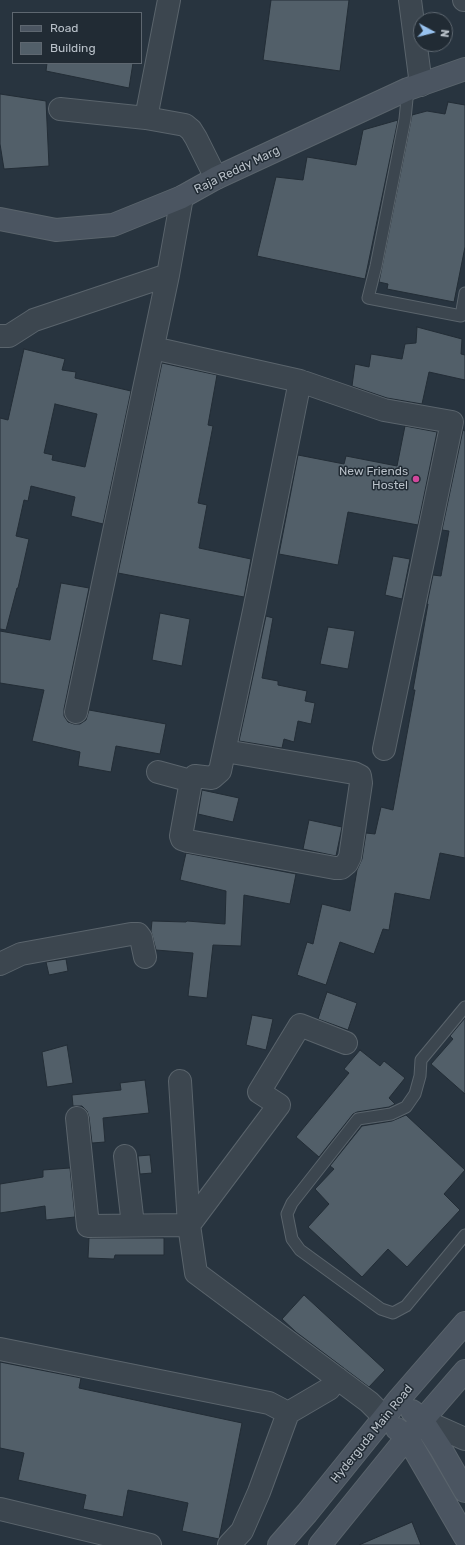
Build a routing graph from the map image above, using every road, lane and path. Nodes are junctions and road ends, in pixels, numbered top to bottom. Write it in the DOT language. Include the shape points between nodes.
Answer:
graph roads {
  1 [pos="169,0"];
  2 [pos="410,0"];
  3 [pos="465,70"];
  4 [pos="415,87"];
  5 [pos="60,109"];
  6 [pos="146,118"];
  7 [pos="216,178"];
  8 [pos="182,197"];
  9 [pos="0,219"];
  10 [pos="168,275"];
  11 [pos="465,293"];
  12 [pos="0,336"];
  13 [pos="153,348"];
  14 [pos="300,381"];
  15 [pos="76,712"];
  16 [pos="384,749"];
  17 [pos="225,751"];
  18 [pos="158,772"];
  19 [pos="191,780"];
  20 [pos="145,957"];
  21 [pos="0,964"];
  22 [pos="465,1007"];
  23 [pos="346,1043"];
  24 [pos="180,1081"];
  25 [pos="77,1118"];
  26 [pos="125,1156"];
  27 [pos="133,1225"];
  28 [pos="189,1225"];
  29 [pos="465,1236"];
  30 [pos="465,1322"];
  31 [pos="0,1350"];
  32 [pos="465,1371"];
  33 [pos="337,1378"];
  34 [pos="399,1400"];
  35 [pos="369,1402"];
  36 [pos="288,1413"];
  37 [pos="384,1417"];
  38 [pos="422,1420"];
  39 [pos="407,1437"];
  40 [pos="465,1438"];
  41 [pos="465,1490"];
  42 [pos="0,1509"];
  43 [pos="465,1537"];
  44 [pos="150,1545"];
  45 [pos="229,1545"];
  46 [pos="278,1545"];
  47 [pos="320,1545"];
  1 -- 6 [label="street"];
  2 -- 4 [label="street"];
  3 -- 4 [label="street, Raja Reddy Marg"];
  4 -- 7 [label="street, Raja Reddy Marg"];
  4 -- 11 [label="lane" via="405,119 368,298 461,316"];
  5 -- 6 [label="street"];
  6 -- 7 [label="street" via="185,125 191,130"];
  7 -- 8 [label="street, Raja Reddy Marg"];
  8 -- 9 [label="street, Raja Reddy Marg" via="112,225 56,230"];
  8 -- 10 [label="street"];
  10 -- 12 [label="street" via="34,320 9,336"];
  10 -- 13 [label="street"];
  13 -- 14 [label="street"];
  13 -- 15 [label="street"];
  14 -- 16 [label="street" via="384,410 452,422"];
  14 -- 17 [label="street"];
  17 -- 19 [label="street" via="220,772 216,776 195,776"];
  17 -- 19 [label="street" via="360,776 352,850 347,863 341,868 335,868 184,840 181,836"];
  18 -- 19 [label="street"];
  20 -- 21 [label="street" via="141,938 138,934 131,934 21,954"];
  22 -- 29 [label="lane" via="421,1060 415,1094 406,1107 391,1114 358,1119 292,1202 287,1214 292,1239 300,1250 381,1309 393,1313 406,1306"];
  23 -- 28 [label="street" via="300,1025 258,1092 279,1105"];
  24 -- 28 [label="street"];
  25 -- 27 [label="street" via="88,1226"];
  26 -- 27 [label="street"];
  27 -- 28 [label="street"];
  28 -- 33 [label="street" via="196,1273"];
  30 -- 34 [label="street, Hyderguda Main Road"];
  31 -- 36 [label="street" via="268,1403"];
  32 -- 38 [label="street"];
  33 -- 35 [label="street"];
  33 -- 36 [label="street" via="328,1389"];
  34 -- 35 [label="street"];
  34 -- 37 [label="street, Hyderguda Main Road"];
  34 -- 38 [label="street"];
  35 -- 37 [label="street"];
  36 -- 45 [label="street" via="242,1531"];
  37 -- 39 [label="street"];
  37 -- 46 [label="street, Hyderguda Main Road" via="307,1514"];
  38 -- 39 [label="street"];
  38 -- 40 [label="street"];
  38 -- 41 [label="street"];
  39 -- 43 [label="street"];
  39 -- 47 [label="street"];
  42 -- 44 [label="street"];
}
